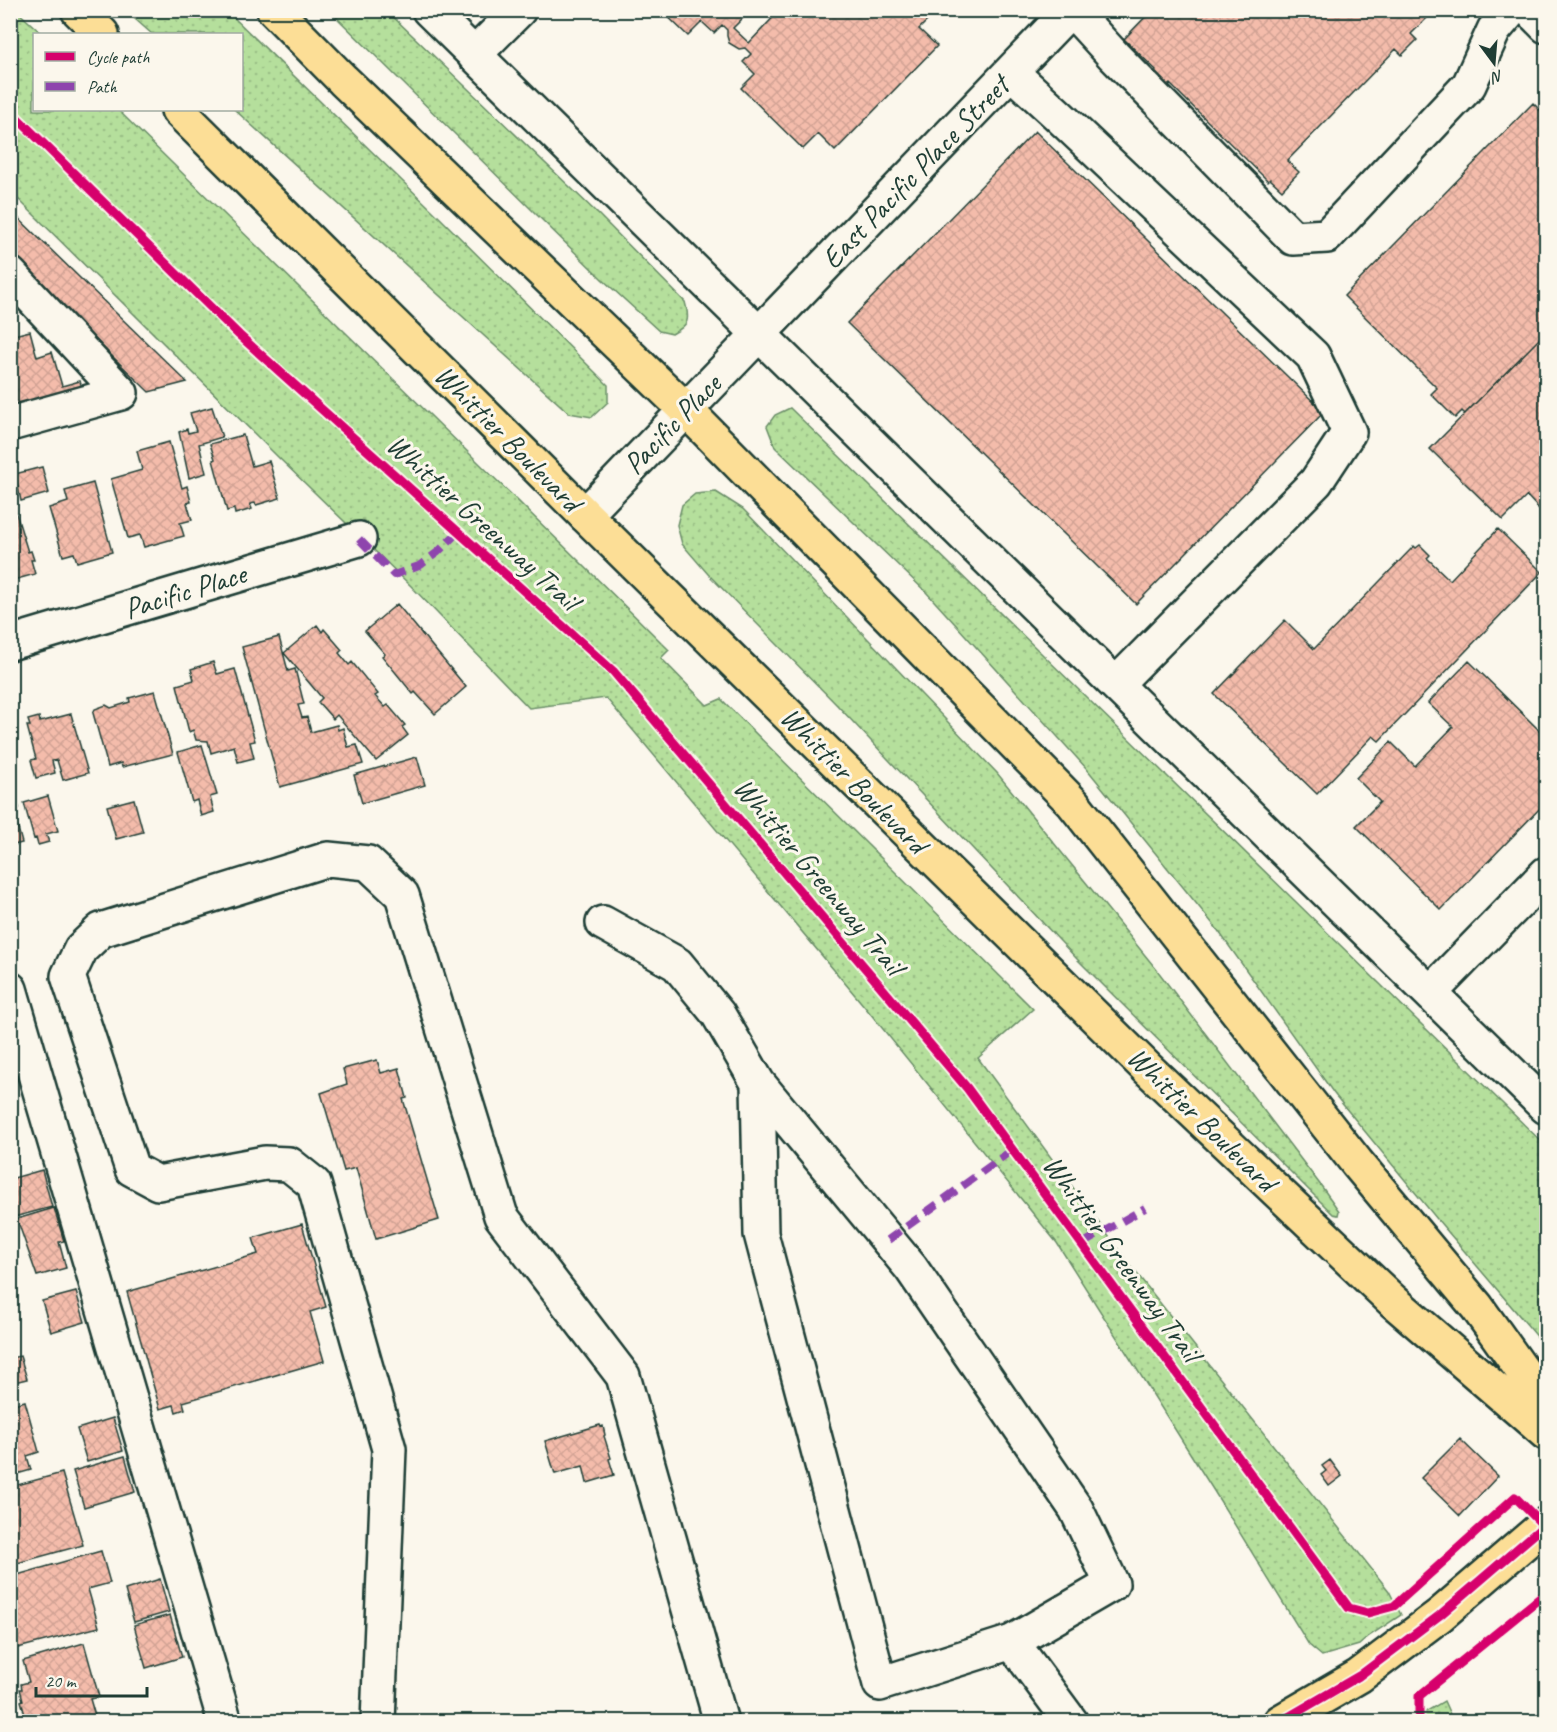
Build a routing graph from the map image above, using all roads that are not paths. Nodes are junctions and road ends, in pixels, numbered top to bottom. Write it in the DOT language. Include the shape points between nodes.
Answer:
graph roads {
  1 [pos="78,10"];
  2 [pos="274,10"];
  3 [pos="429,10"];
  4 [pos="519,10"];
  5 [pos="1071,10"];
  6 [pos="1511,10"];
  7 [pos="1530,10"];
  8 [pos="1546,26"];
  9 [pos="101,33"];
  10 [pos="474,55"];
  11 [pos="1011,72"];
  12 [pos="179,111"];
  13 [pos="10,274"];
  14 [pos="759,334"];
  15 [pos="686,410"];
  16 [pos="10,424"];
  17 [pos="585,515"];
  18 [pos="359,539"];
  19 [pos="10,643"];
  20 [pos="1116,684"];
  21 [pos="1546,874"];
  22 [pos="603,923"];
  23 [pos="10,989"];
  24 [pos="1430,993"];
  25 [pos="758,1083"];
  26 [pos="1546,1107"];
  27 [pos="1546,1404"];
  28 [pos="1546,1433"];
  29 [pos="1546,1524"];
  30 [pos="1012,1642"];
  31 [pos="225,1722"];
  32 [pos="378,1722"];
  33 [pos="721,1722"];
  34 [pos="1071,1722"];
  35 [pos="1280,1722"];
  1 -- 9 [label="main road"];
  2 -- 15 [label="main road"];
  3 -- 10 [label="street"];
  4 -- 10 [label="street"];
  5 -- 6 [label="street" via="1293,238 1327,236 1469,86 1494,30"];
  5 -- 11 [label="street, East Pacific Place Street"];
  7 -- 8 [label="street"];
  10 -- 14 [label="street"];
  11 -- 14 [label="street, East Pacific Place Street"];
  11 -- 20 [label="street" via="1313,356 1348,432 1316,482"];
  12 -- 17 [label="main road, Whittier Boulevard"];
  13 -- 16 [label="street" via="121,393"];
  14 -- 15 [label="street, Pacific Place"];
  14 -- 20 [label="street"];
  15 -- 17 [label="street, Pacific Place"];
  15 -- 27 [label="main road" via="1073,803 1357,1163 1478,1307"];
  17 -- 28 [label="main road, Whittier Boulevard" via="1148,1069 1393,1301"];
  18 -- 19 [label="street, Pacific Place"];
  20 -- 24 [label="street"];
  21 -- 24 [label="street"];
  22 -- 25 [label="street" via="677,964 718,1014"];
  23 -- 31 [label="street"];
  24 -- 26 [label="street"];
  25 -- 30 [label="street" via="910,1268 1076,1509 1112,1584"];
  25 -- 30 [label="street" via="761,1234 880,1684"];
  29 -- 35 [label="main road" via="1440,1615 1368,1669"];
  30 -- 34 [label="street"];
  32 -- 33 [label="street" via="389,1449 314,1185 289,1164 265,1163 158,1183 132,1169 68,976 81,949 101,930 328,858 368,863 402,895 501,1216 623,1376"];
}
